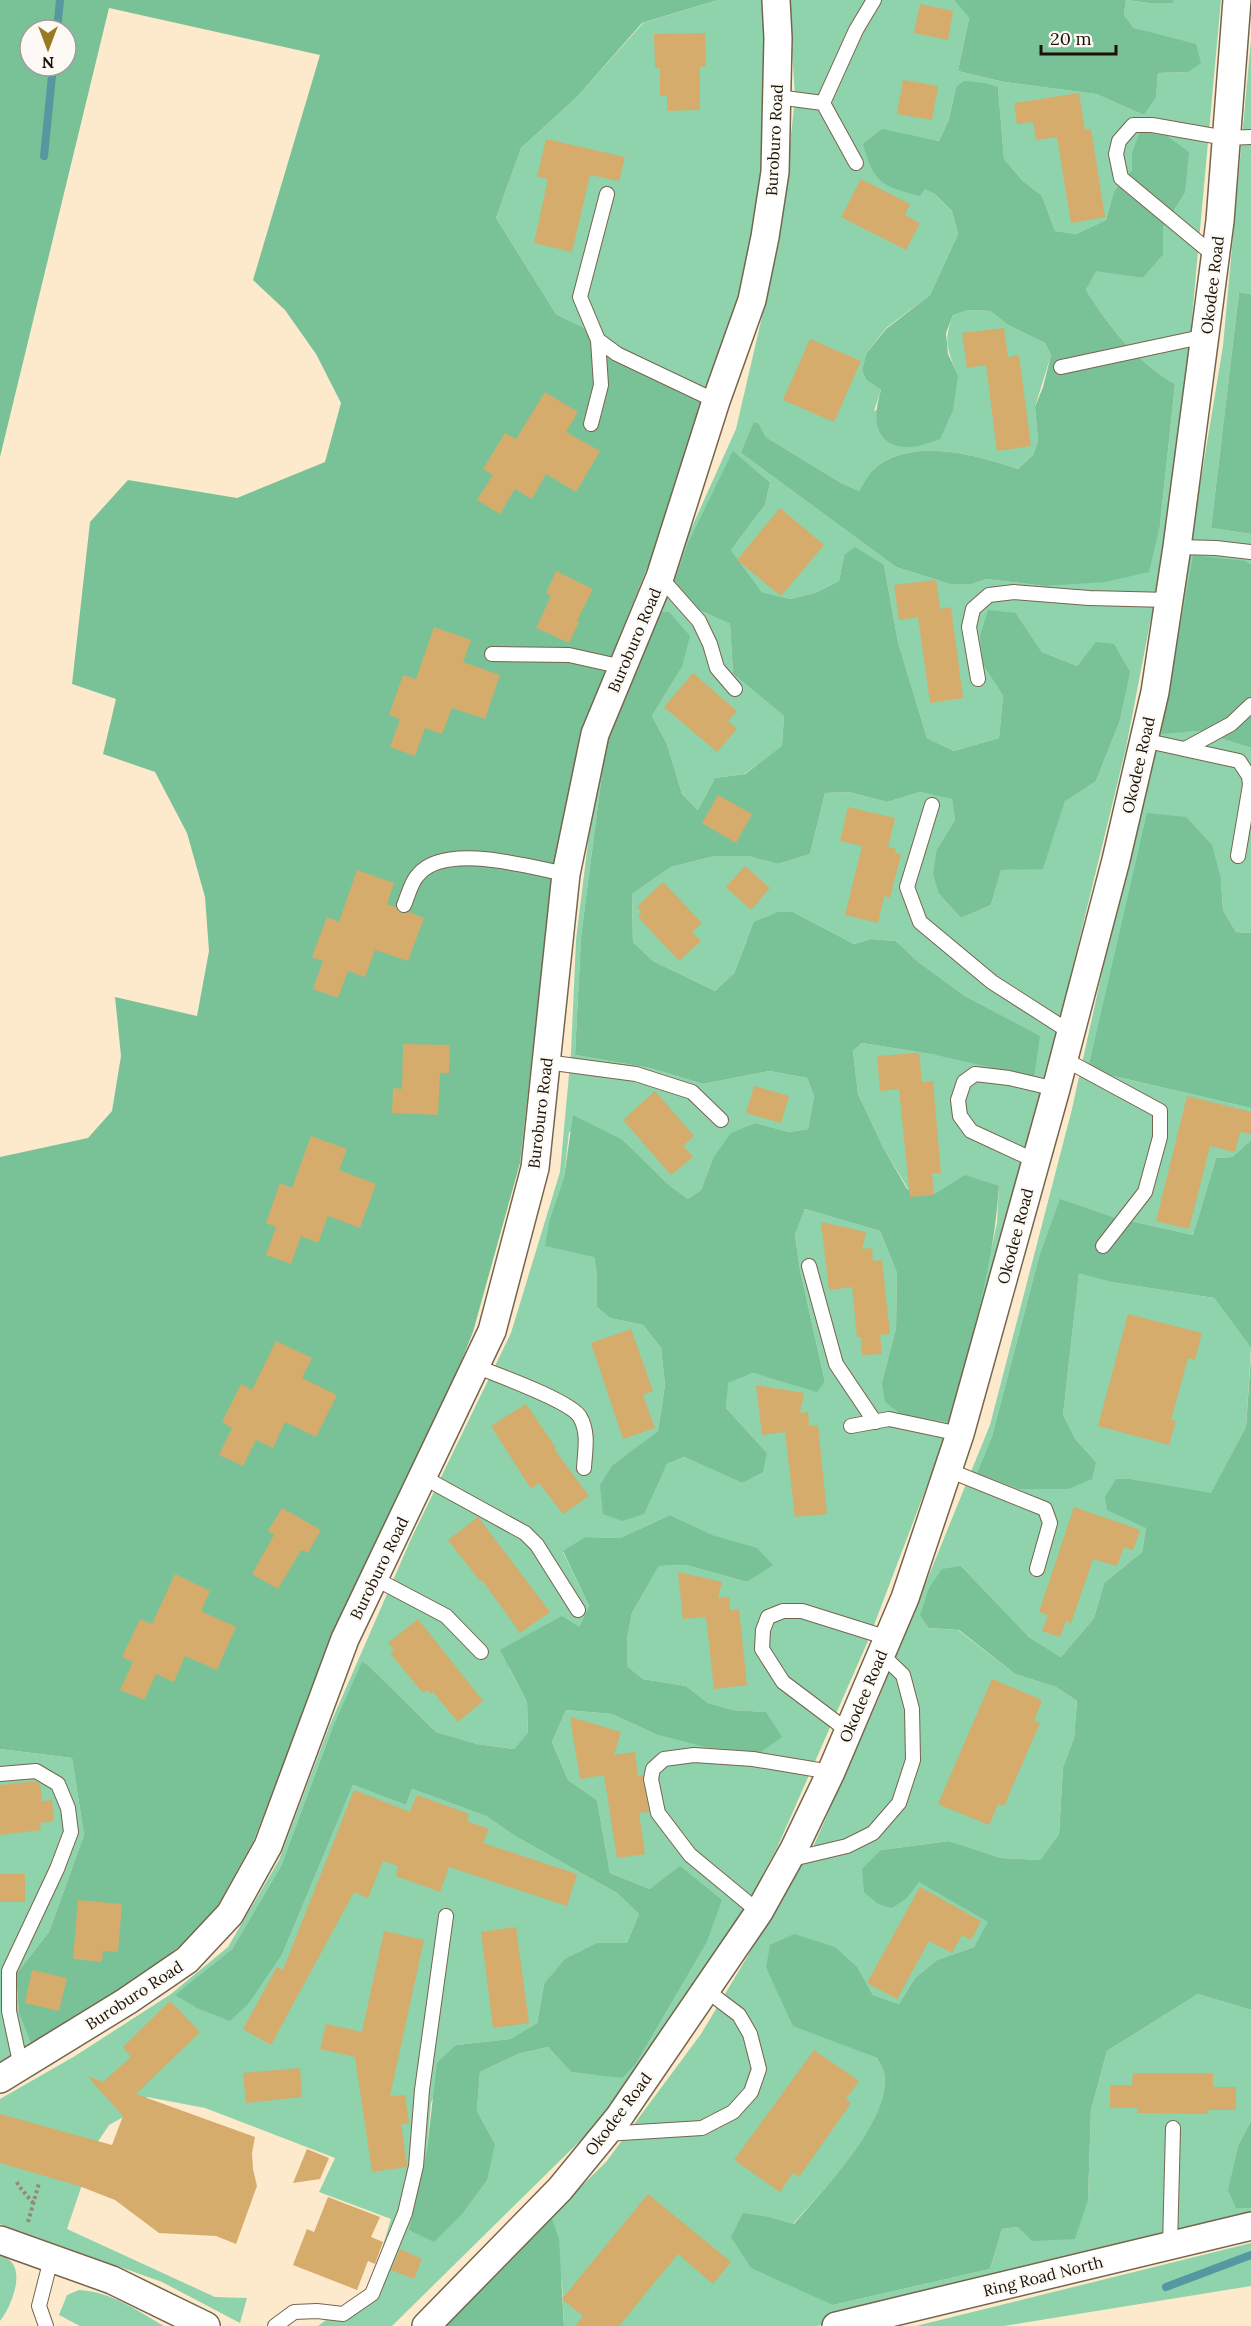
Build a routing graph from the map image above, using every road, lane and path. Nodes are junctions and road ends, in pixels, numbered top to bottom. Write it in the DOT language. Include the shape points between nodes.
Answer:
graph roads {
  1 [pos="776,0"];
  2 [pos="874,0"];
  3 [pos="1237,0"];
  4 [pos="777,97"];
  5 [pos="823,103"];
  6 [pos="1239,138"];
  7 [pos="856,163"];
  8 [pos="607,194"];
  9 [pos="1216,257"];
  10 [pos="1206,336"];
  11 [pos="598,340"];
  12 [pos="1061,367"];
  13 [pos="716,401"];
  14 [pos="591,424"];
  15 [pos="1178,547"];
  16 [pos="1251,552"];
  17 [pos="660,577"];
  18 [pos="1169,600"];
  19 [pos="492,654"];
  20 [pos="623,667"];
  21 [pos="978,679"];
  22 [pos="735,689"];
  23 [pos="1251,705"];
  24 [pos="1143,740"];
  25 [pos="1185,749"];
  26 [pos="932,805"];
  27 [pos="1238,856"];
  28 [pos="566,874"];
  29 [pos="404,905"];
  30 [pos="1070,1032"];
  31 [pos="1064,1059"];
  32 [pos="546,1062"];
  33 [pos="1056,1089"];
  34 [pos="721,1120"];
  35 [pos="1036,1161"];
  36 [pos="1103,1246"];
  37 [pos="809,1266"];
  38 [pos="475,1366"];
  39 [pos="875,1422"];
  40 [pos="851,1426"];
  41 [pos="960,1434"];
  42 [pos="584,1468"];
  43 [pos="948,1470"];
  44 [pos="423,1477"];
  45 [pos="1037,1569"];
  46 [pos="374,1578"];
  47 [pos="578,1610"];
  48 [pos="884,1646"];
  49 [pos="481,1652"];
  50 [pos="848,1731"];
  51 [pos="831,1772"];
  52 [pos="0,1774"];
  53 [pos="788,1860"];
  54 [pos="759,1912"];
  55 [pos="446,1916"];
  56 [pos="706,1990"];
  57 [pos="10,2073"];
  58 [pos="1173,2128"];
  59 [pos="605,2134"];
  60 [pos="17,2182"];
  61 [pos="39,2183"];
  62 [pos="33,2203"];
  63 [pos="1251,2226"];
  64 [pos="26,2229"];
  65 [pos="0,2240"];
  66 [pos="1170,2246"];
  67 [pos="51,2259"];
  68 [pos="46,2326"];
  69 [pos="206,2326"];
  70 [pos="275,2326"];
  71 [pos="426,2326"];
  72 [pos="836,2326"];
  1 -- 4 [label="street, Buroburo Road"];
  2 -- 5 [label="lane"];
  3 -- 6 [label="street, Okodee Road"];
  4 -- 5 [label="lane"];
  4 -- 13 [label="street, Buroburo Road" via="776,172 765,237 752,300"];
  5 -- 7 [label="lane"];
  6 -- 9 [label="street, Okodee Road"];
  6 -- 9 [label="lane" via="1133,124 1119,141 1116,154 1121,178"];
  8 -- 11 [label="lane" via="580,297"];
  9 -- 10 [label="street, Okodee Road"];
  10 -- 12 [label="lane"];
  10 -- 15 [label="street, Okodee Road"];
  11 -- 13 [label="lane" via="617,354"];
  11 -- 14 [label="lane" via="601,385"];
  13 -- 17 [label="street, Buroburo Road"];
  15 -- 16 [label="lane"];
  15 -- 18 [label="street, Okodee Road"];
  17 -- 20 [label="street, Buroburo Road"];
  17 -- 22 [label="lane" via="699,621 717,668"];
  18 -- 21 [label="lane" via="1014,592 989,595 973,609 969,627"];
  18 -- 24 [label="street, Okodee Road" via="1155,692"];
  19 -- 20 [label="lane" via="569,655"];
  20 -- 28 [label="street, Buroburo Road" via="595,734"];
  23 -- 25 [label="lane" via="1231,724"];
  24 -- 25 [label="lane"];
  24 -- 30 [label="street, Okodee Road"];
  25 -- 27 [label="lane" via="1239,761 1249,776"];
  26 -- 30 [label="lane" via="907,887 920,922 992,982"];
  28 -- 29 [label="lane" via="482,858 440,861 418,875"];
  28 -- 32 [label="street, Buroburo Road"];
  30 -- 31 [label="street, Okodee Road"];
  31 -- 33 [label="street, Okodee Road"];
  31 -- 36 [label="lane" via="1160,1111 1160,1137 1145,1192"];
  32 -- 34 [label="lane" via="636,1074 692,1092"];
  32 -- 38 [label="street, Buroburo Road" via="535,1168 492,1331"];
  33 -- 35 [label="street, Okodee Road"];
  33 -- 35 [label="lane" via="975,1074 964,1082 958,1100 960,1116 971,1131"];
  35 -- 41 [label="street, Okodee Road"];
  37 -- 39 [label="lane" via="836,1364"];
  38 -- 42 [label="lane" via="543,1394 579,1415 587,1437"];
  38 -- 44 [label="street, Buroburo Road"];
  39 -- 40 [label="lane"];
  39 -- 41 [label="lane" via="889,1419"];
  41 -- 43 [label="street, Okodee Road"];
  43 -- 45 [label="lane" via="1046,1509 1050,1523"];
  43 -- 48 [label="street, Okodee Road" via="905,1598"];
  44 -- 46 [label="street, Buroburo Road"];
  44 -- 47 [label="lane" via="525,1533 537,1545"];
  46 -- 49 [label="lane" via="446,1616"];
  46 -- 57 [label="street, Buroburo Road" via="345,1640 268,1846 230,1914 187,1960"];
  48 -- 50 [label="street, Okodee Road"];
  48 -- 50 [label="lane" via="802,1611 783,1611 768,1617 762,1649 783,1682"];
  48 -- 53 [label="lane" via="903,1675 912,1709 912,1760 899,1803 873,1833 847,1846"];
  50 -- 51 [label="street, Okodee Road"];
  51 -- 53 [label="street, Okodee Road"];
  51 -- 54 [label="lane" via="753,1759 693,1755 664,1759 653,1769 651,1779 658,1813 690,1855"];
  52 -- 57 [label="lane" via="36,1771 58,1784 68,1808 71,1832 9,1971"];
  53 -- 54 [label="street, Okodee Road"];
  54 -- 56 [label="street, Okodee Road"];
  55 -- 70 [label="lane" via="422,2090 416,2166 405,2213 372,2294 343,2314 294,2313"];
  56 -- 59 [label="street, Okodee Road"];
  56 -- 59 [label="lane" via="739,2015 750,2034 759,2069 751,2092 733,2112 702,2128"];
  58 -- 66 [label="lane"];
  59 -- 71 [label="street, Okodee Road" via="560,2189"];
  60 -- 62 [label="path"];
  61 -- 62 [label="path"];
  62 -- 64 [label="path"];
  63 -- 66 [label="street, Ring Road North"];
  65 -- 67 [label="street"];
  66 -- 72 [label="street, Ring Road North"];
  67 -- 68 [label="lane" via="39,2306"];
  67 -- 69 [label="street" via="112,2280"];
}
